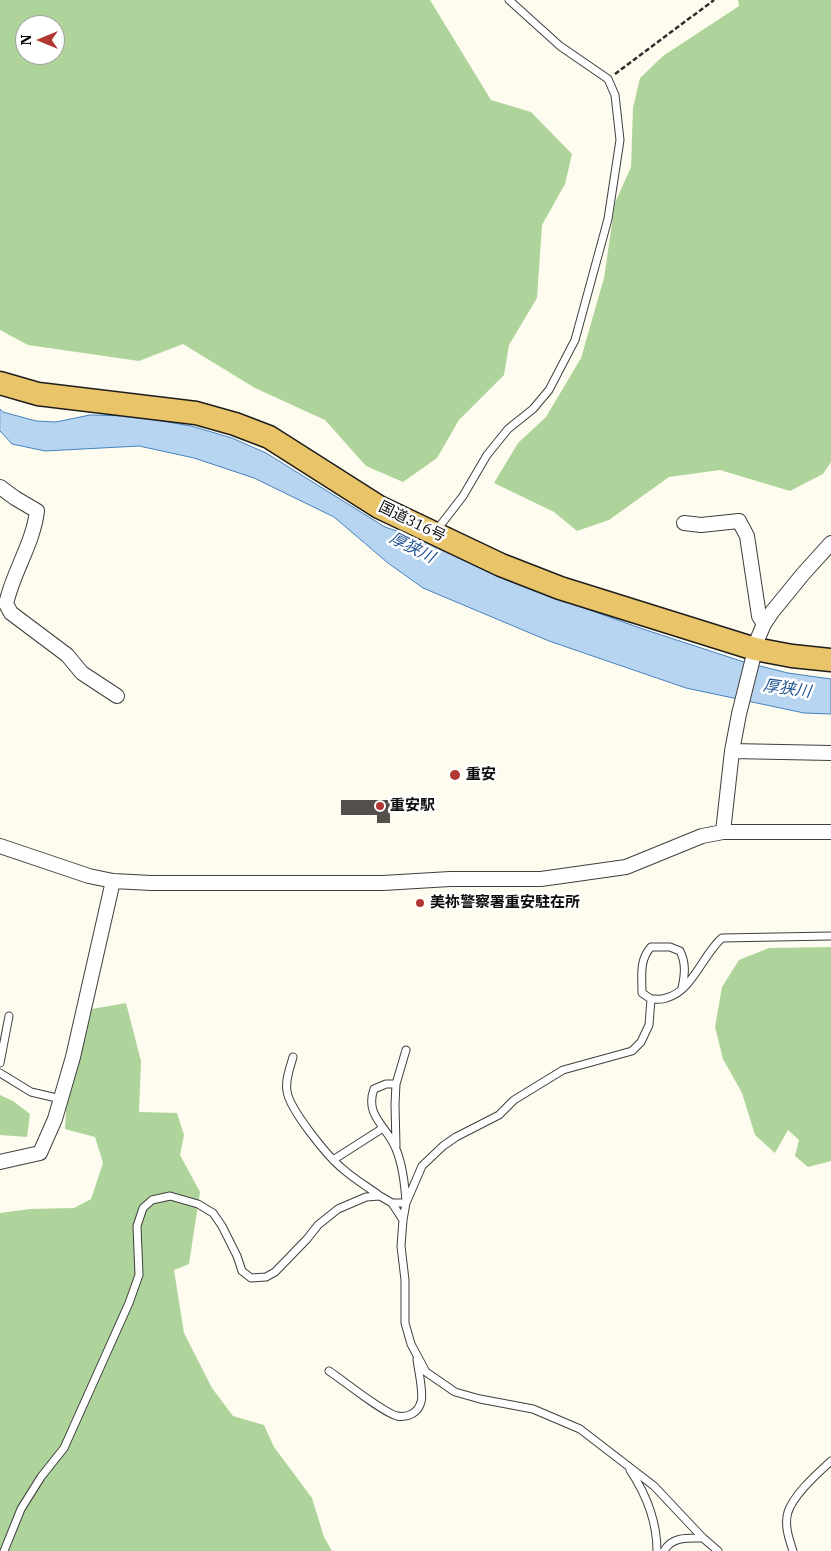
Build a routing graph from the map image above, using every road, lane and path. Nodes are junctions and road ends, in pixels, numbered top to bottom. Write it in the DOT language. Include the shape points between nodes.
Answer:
graph roads {
  1 [pos="508,0"];
  2 [pos="714,0"];
  3 [pos="608,79"];
  4 [pos="0,383"];
  5 [pos="0,487"];
  6 [pos="684,524"];
  7 [pos="434,533"];
  8 [pos="831,543"];
  9 [pos="764,624"];
  10 [pos="754,652"];
  11 [pos="831,660"];
  12 [pos="117,696"];
  13 [pos="732,751"];
  14 [pos="831,754"];
  15 [pos="722,832"];
  16 [pos="831,832"];
  17 [pos="0,846"];
  18 [pos="113,881"];
  19 [pos="831,936"];
  20 [pos="682,988"];
  21 [pos="650,999"];
  22 [pos="9,1016"];
  23 [pos="406,1050"];
  24 [pos="293,1057"];
  25 [pos="0,1063"];
  26 [pos="0,1073"];
  27 [pos="396,1084"];
  28 [pos="61,1099"];
  29 [pos="382,1128"];
  30 [pos="396,1147"];
  31 [pos="333,1160"];
  32 [pos="0,1162"];
  33 [pos="380,1196"];
  34 [pos="392,1203"];
  35 [pos="406,1203"];
  36 [pos="403,1220"];
  37 [pos="416,1356"];
  38 [pos="329,1371"];
  39 [pos="831,1461"];
  40 [pos="625,1463"];
  41 [pos="703,1538"];
  42 [pos="4,1551"];
  43 [pos="657,1551"];
  44 [pos="664,1551"];
  45 [pos="718,1551"];
  46 [pos="793,1551"];
  1 -- 3 [label="lane" via="560,46"];
  2 -- 3 [label="path"];
  3 -- 7 [label="lane" via="615,95 620,140 608,218 575,340 549,390 533,409 508,429 487,455 463,496"];
  4 -- 7 [label="highway, 国道316号" via="38,394 196,413 235,424 269,437 380,507"];
  5 -- 12 [label="street" via="37,511 10,586 6,604 11,613 67,655 82,673"];
  6 -- 9 [label="street" via="739,521 747,536"];
  7 -- 10 [label="highway, 国道316号" via="560,588"];
  8 -- 9 [label="street"];
  9 -- 10 [label="street"];
  10 -- 11 [label="highway, 国道316号"];
  10 -- 13 [label="street"];
  13 -- 14 [label="street"];
  13 -- 15 [label="street"];
  15 -- 16 [label="street"];
  15 -- 18 [label="street" via="702,836 626,866 541,879 309,884"];
  17 -- 18 [label="street"];
  18 -- 28 [label="street"];
  19 -- 20 [label="lane" via="722,938"];
  20 -- 21 [label="lane" via="667,998"];
  20 -- 21 [label="lane" via="685,971 680,951 670,946 651,947 644,954 641,967 642,993"];
  21 -- 35 [label="lane" via="649,1025 641,1042 632,1051 563,1070 514,1100 499,1115 456,1137 422,1166"];
  22 -- 25 [label="lane"];
  23 -- 27 [label="lane"];
  24 -- 31 [label="lane" via="287,1081 292,1106"];
  26 -- 28 [label="lane" via="30,1092"];
  27 -- 29 [label="lane" via="374,1089 371,1098 372,1109"];
  27 -- 30 [label="lane"];
  28 -- 32 [label="street" via="40,1153"];
  29 -- 30 [label="lane"];
  29 -- 31 [label="lane"];
  30 -- 35 [label="lane"];
  31 -- 33 [label="lane"];
  33 -- 34 [label="lane"];
  33 -- 42 [label="lane" via="366,1197 338,1209 318,1225 275,1272 266,1277 251,1278 242,1271 238,1256 213,1213 198,1204 170,1196 152,1200 143,1208 137,1226 139,1275 129,1303 64,1448 21,1509"];
  34 -- 35 [label="lane"];
  34 -- 36 [label="lane"];
  35 -- 36 [label="lane"];
  36 -- 37 [label="lane" via="401,1246 405,1323"];
  37 -- 38 [label="lane" via="422,1401 416,1412 409,1416 397,1416 385,1410"];
  37 -- 40 [label="lane" via="426,1372 455,1392 533,1409 580,1429"];
  39 -- 46 [label="lane" via="794,1500 788,1513 787,1534"];
  40 -- 41 [label="lane" via="654,1486"];
  40 -- 43 [label="lane" via="650,1509 657,1534"];
  41 -- 44 [label="lane" via="678,1538"];
  41 -- 45 [label="lane"];
}
